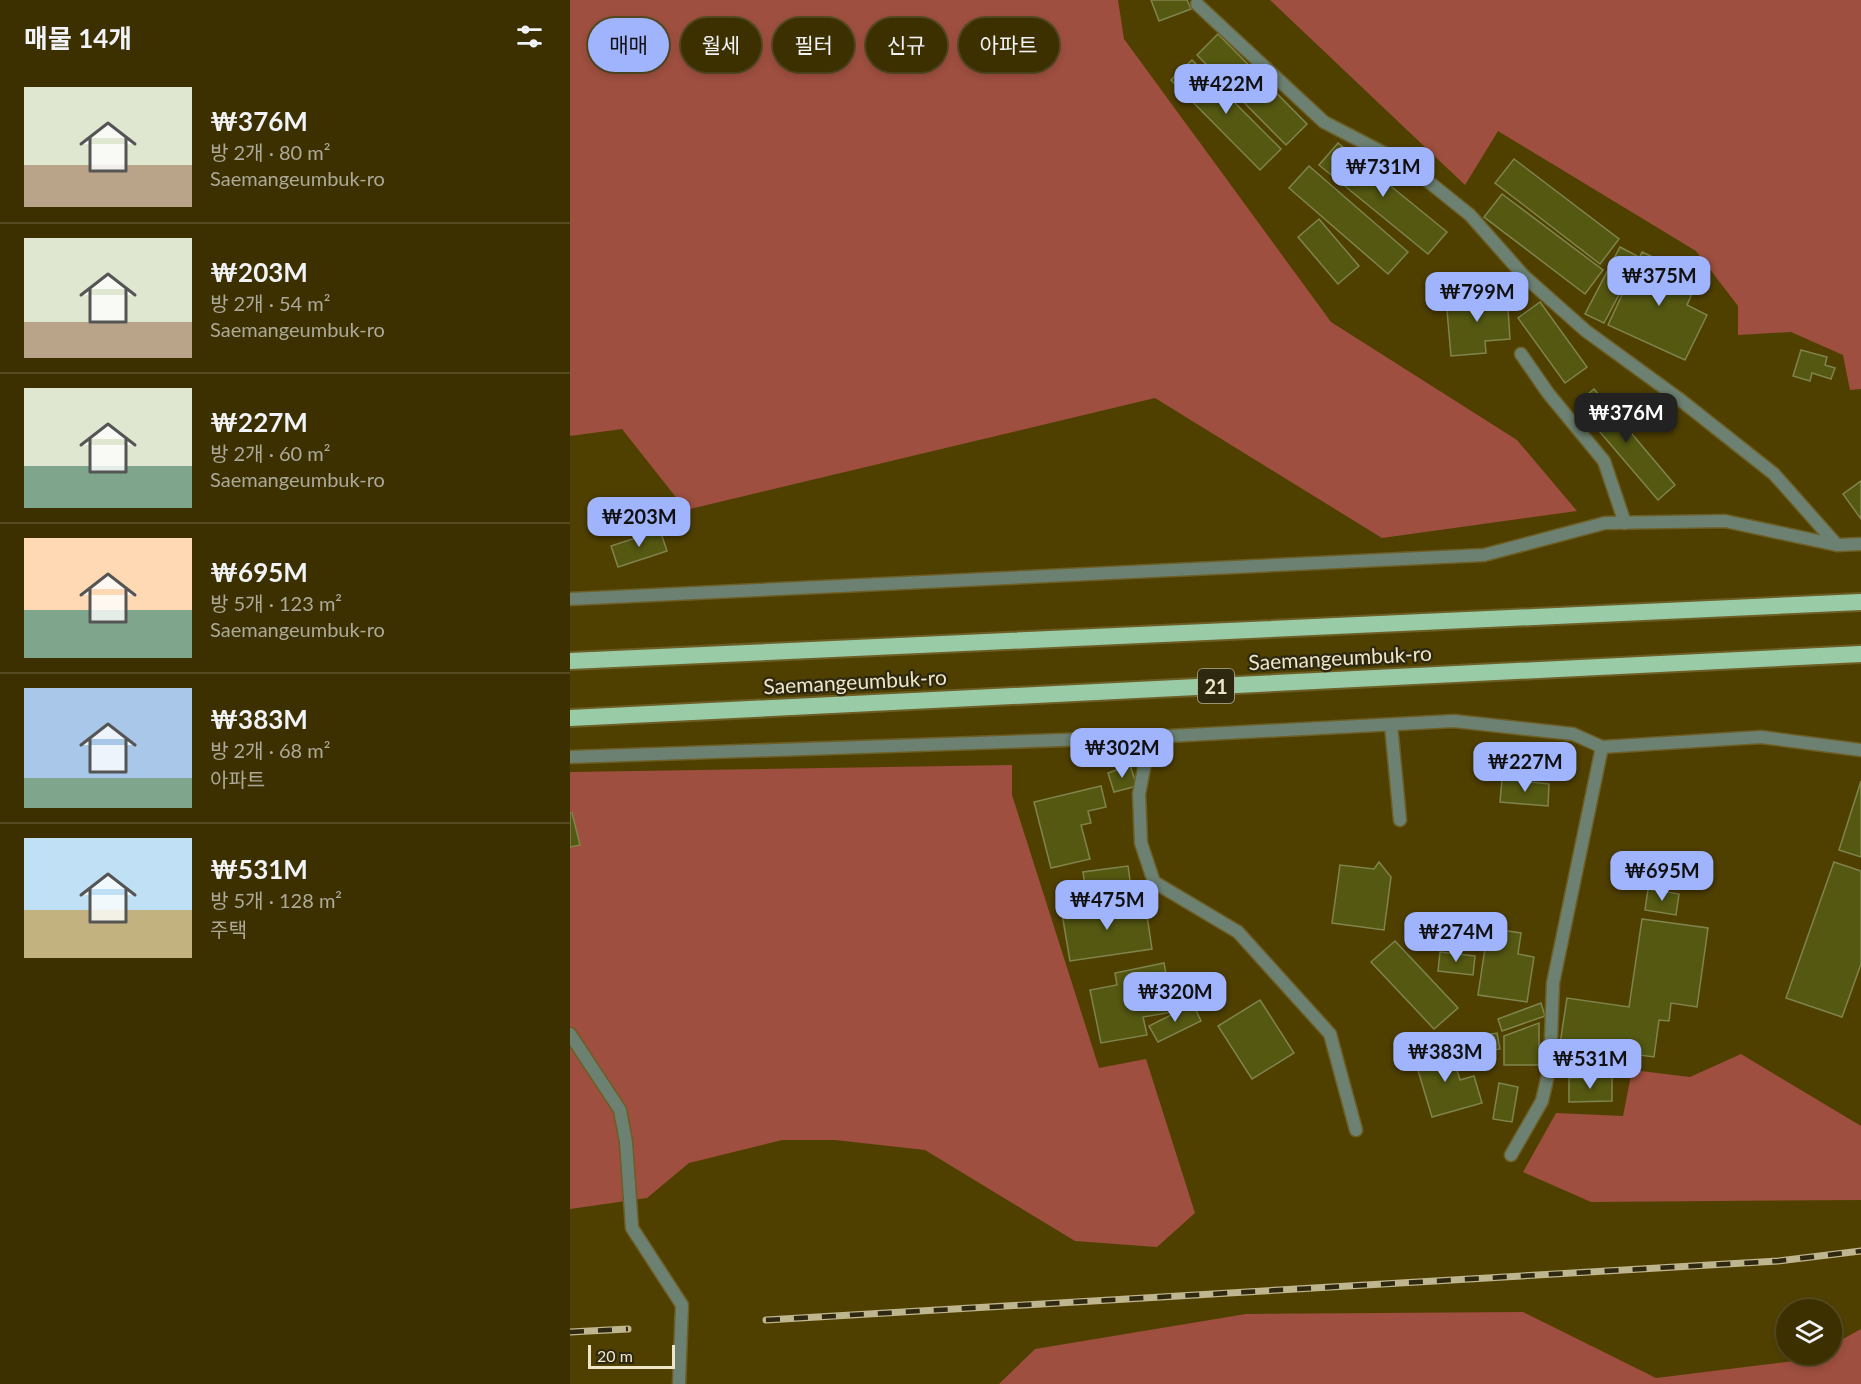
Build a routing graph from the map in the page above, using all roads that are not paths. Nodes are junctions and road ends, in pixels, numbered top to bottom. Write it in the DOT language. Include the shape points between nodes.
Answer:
graph roads {
  1 [pos="1197,4"];
  2 [pos="1521,354"];
  3 [pos="1625,523"];
  4 [pos="1861,544"];
  5 [pos="1837,545"];
  6 [pos="570,599"];
  7 [pos="1861,602"];
  8 [pos="1861,654"];
  9 [pos="570,661"];
  10 [pos="570,718"];
  11 [pos="1391,725"];
  12 [pos="1150,737"];
  13 [pos="1602,747"];
  14 [pos="1861,750"];
  15 [pos="570,757"];
  16 [pos="1400,820"];
  17 [pos="570,1034"];
  18 [pos="1356,1130"];
  19 [pos="1511,1155"];
  20 [pos="680,1384"];
  1 -- 5 [label="street" via="1324,122 1409,166 1470,215 1524,276 1586,332 1774,474"];
  2 -- 3 [label="street" via="1604,461"];
  3 -- 5 [label="street" via="1725,521"];
  3 -- 6 [label="street" via="1605,523 1484,555"];
  4 -- 5 [label="street"];
  7 -- 9 [label="highway, Saemangeumbuk-ro"];
  8 -- 10 [label="highway, Saemangeumbuk-ro / 21"];
  11 -- 12 [label="street"];
  11 -- 13 [label="street" via="1466,723 1573,735"];
  11 -- 16 [label="street"];
  12 -- 15 [label="street"];
  12 -- 18 [label="street" via="1139,794 1141,843 1154,882 1239,932 1330,1034"];
  13 -- 14 [label="street" via="1761,737"];
  13 -- 19 [label="street" via="1553,983 1550,1066 1542,1101"];
  17 -- 20 [label="street" via="620,1110 632,1228 682,1305"];
}
